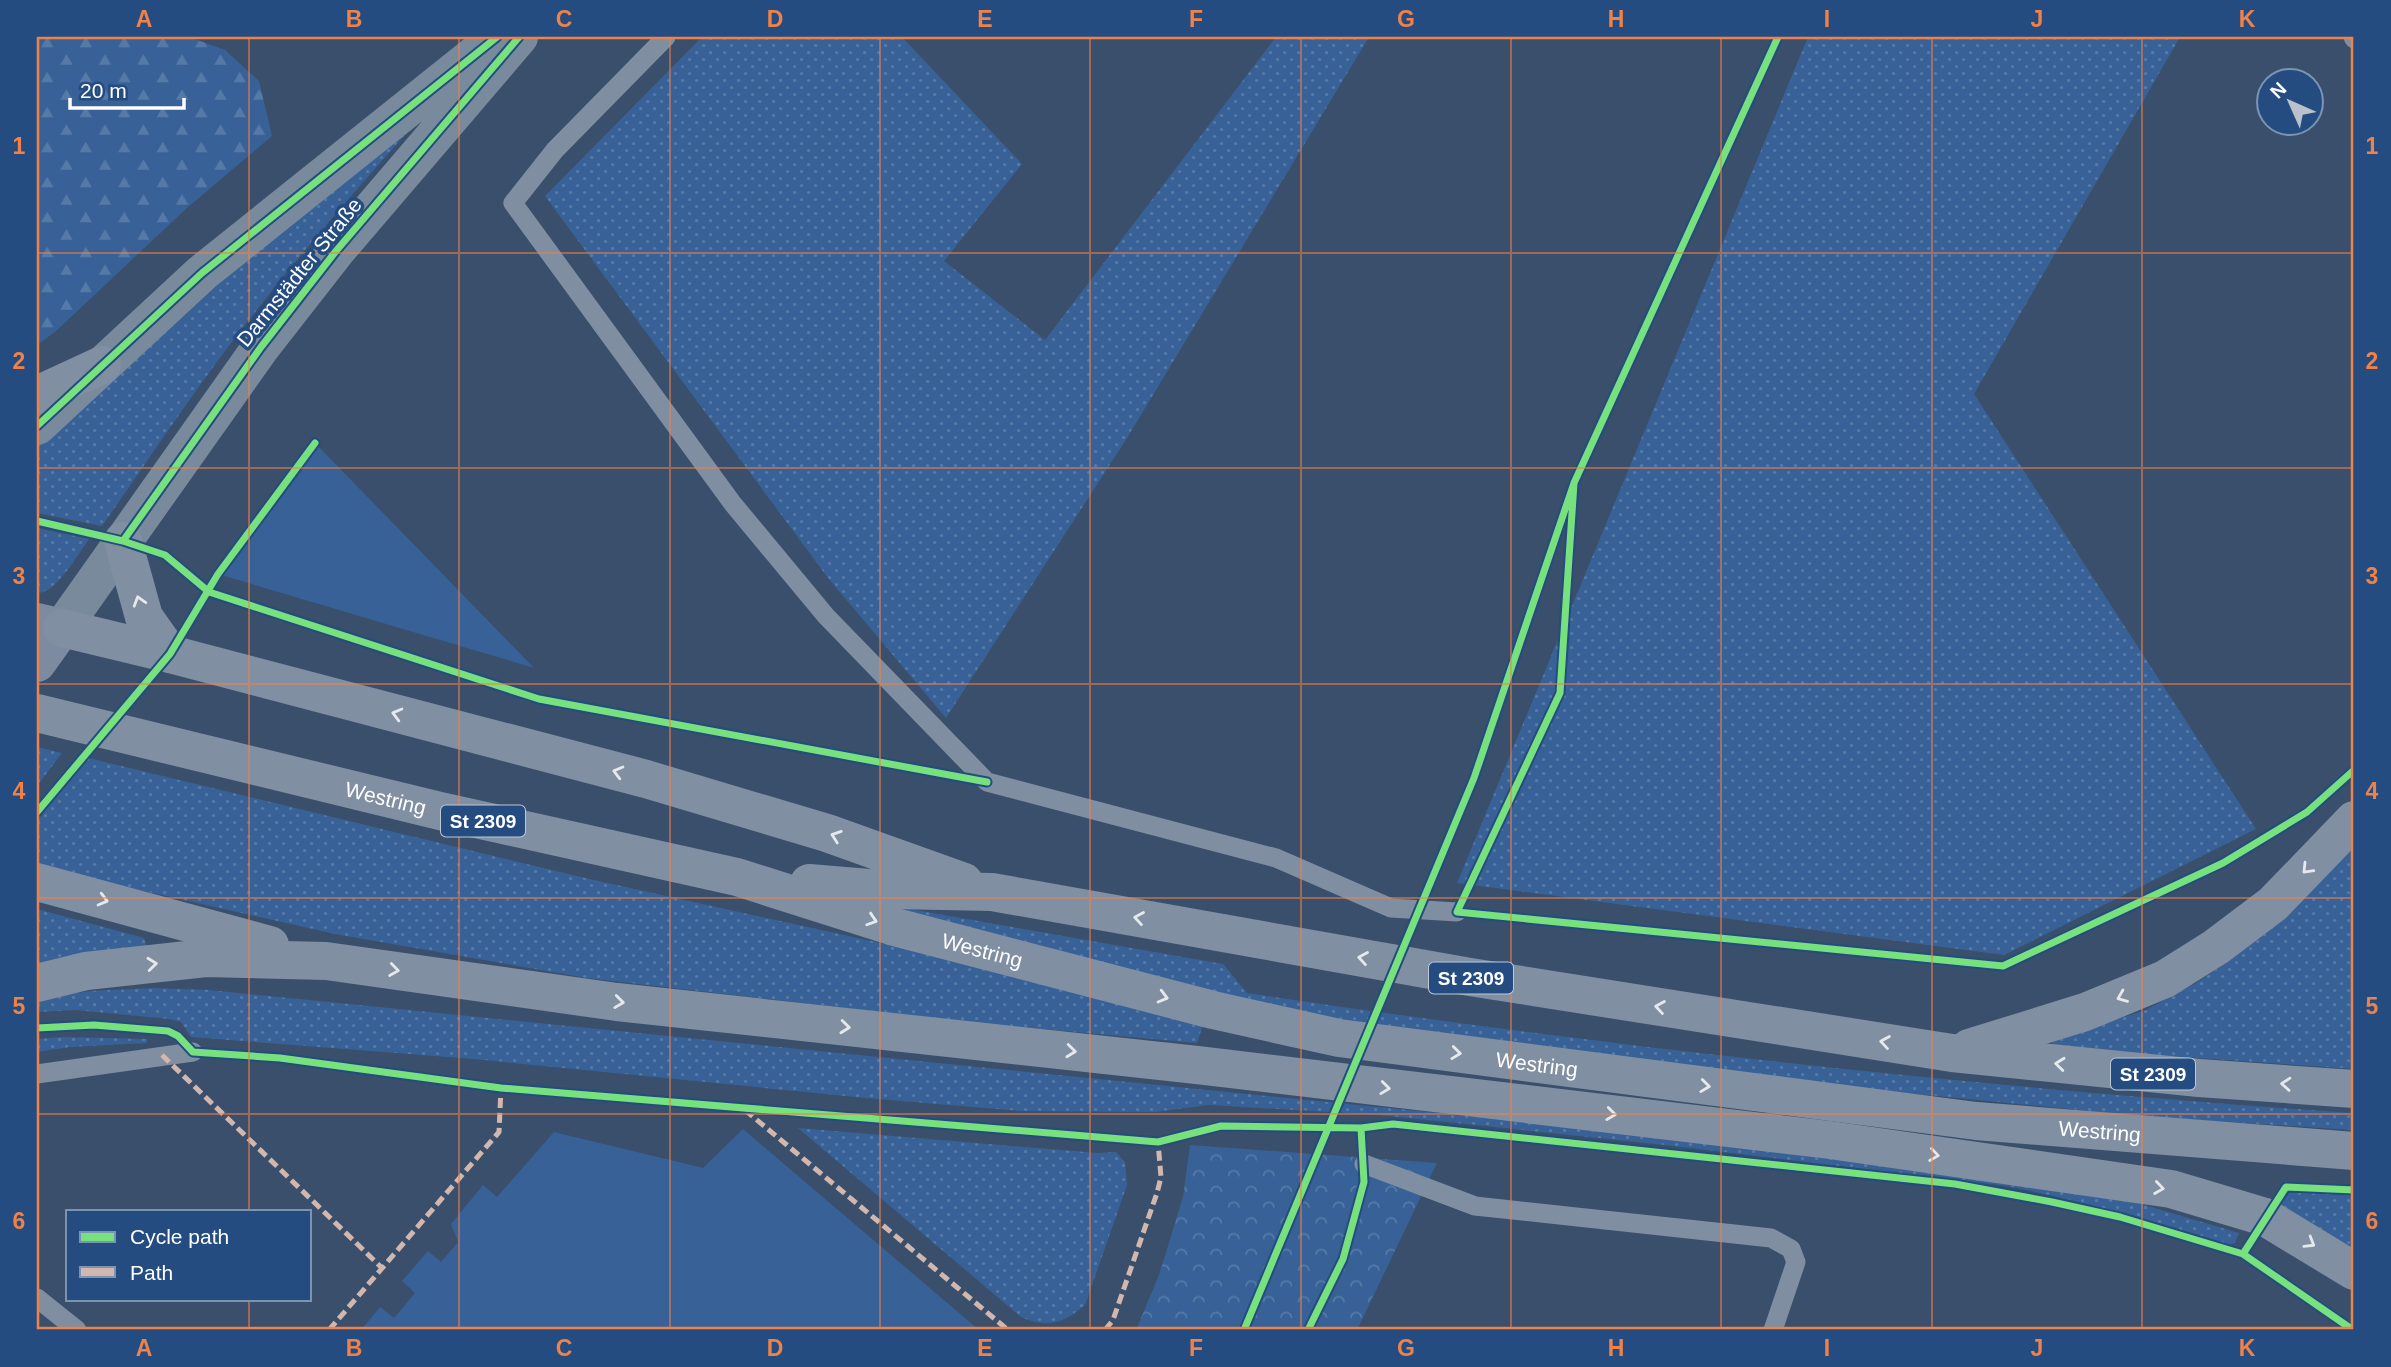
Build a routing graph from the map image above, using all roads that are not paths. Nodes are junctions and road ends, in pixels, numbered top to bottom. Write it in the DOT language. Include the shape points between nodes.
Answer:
graph roads {
  1 [pos="497,37"];
  2 [pos="519,37"];
  3 [pos="666,37"];
  4 [pos="102,365"];
  5 [pos="37,395"];
  6 [pos="37,426"];
  7 [pos="123,541"];
  8 [pos="50,625"];
  9 [pos="170,654"];
  10 [pos="37,663"];
  11 [pos="37,713"];
  12 [pos="2354,820"];
  13 [pos="737,877"];
  14 [pos="37,881"];
  15 [pos="992,892"];
  16 [pos="1457,912"];
  17 [pos="326,961"];
  18 [pos="37,983"];
  19 [pos="193,1052"];
  20 [pos="1952,1053"];
  21 [pos="37,1074"];
  22 [pos="2354,1089"];
  23 [pos="1976,1121"];
  24 [pos="1830,1140"];
  25 [pos="2354,1151"];
  26 [pos="1364,1164"];
  27 [pos="2354,1271"];
  28 [pos="37,1298"];
  29 [pos="77,1330"];
  30 [pos="1773,1330"];
  1 -- 4 [label="main road, Darmstädter Straße" via="202,274"];
  2 -- 7 [label="main road, Darmstädter Straße" via="286,315"];
  3 -- 16 [label="lane" via="555,150 513,203 733,504 826,616 987,782 1276,858 1391,908"];
  4 -- 5 [label="highway"];
  4 -- 6 [label="main road, Darmstädter Straße"];
  7 -- 8 [label="main road, Darmstädter Straße"];
  9 -- 7 [label="highway, one-way" via="144,617"];
  8 -- 9 [label="highway"];
  8 -- 10 [label="main road, Darmstädter Straße"];
  15 -- 9 [label="highway, one-way" via="827,833 646,779"];
  11 -- 13 [label="highway, Westring / St 2309"];
  12 -- 20 [label="highway, one-way" via="2273,904 2165,979 2085,1012"];
  13 -- 15 [label="highway, Westring / St 2309" via="893,890"];
  13 -- 23 [label="highway, Westring / St 2309, one-way" via="891,926 1339,1038"];
  14 -- 17 [label="highway, one-way"];
  20 -- 15 [label="highway, Westring / St 2309, one-way" via="1470,977"];
  18 -- 17 [label="highway, one-way" via="86,971 206,958"];
  17 -- 24 [label="highway, one-way" via="617,1002"];
  19 -- 21 [label="lane"];
  22 -- 20 [label="highway, Westring / St 2309, one-way"];
  23 -- 24 [label="highway"];
  23 -- 25 [label="highway, Westring"];
  24 -- 27 [label="highway, one-way" via="2171,1189 2255,1214"];
  26 -- 30 [label="lane" via="1475,1206 1771,1238 1791,1249 1796,1262"];
  28 -- 29 [label="lane"];
}
